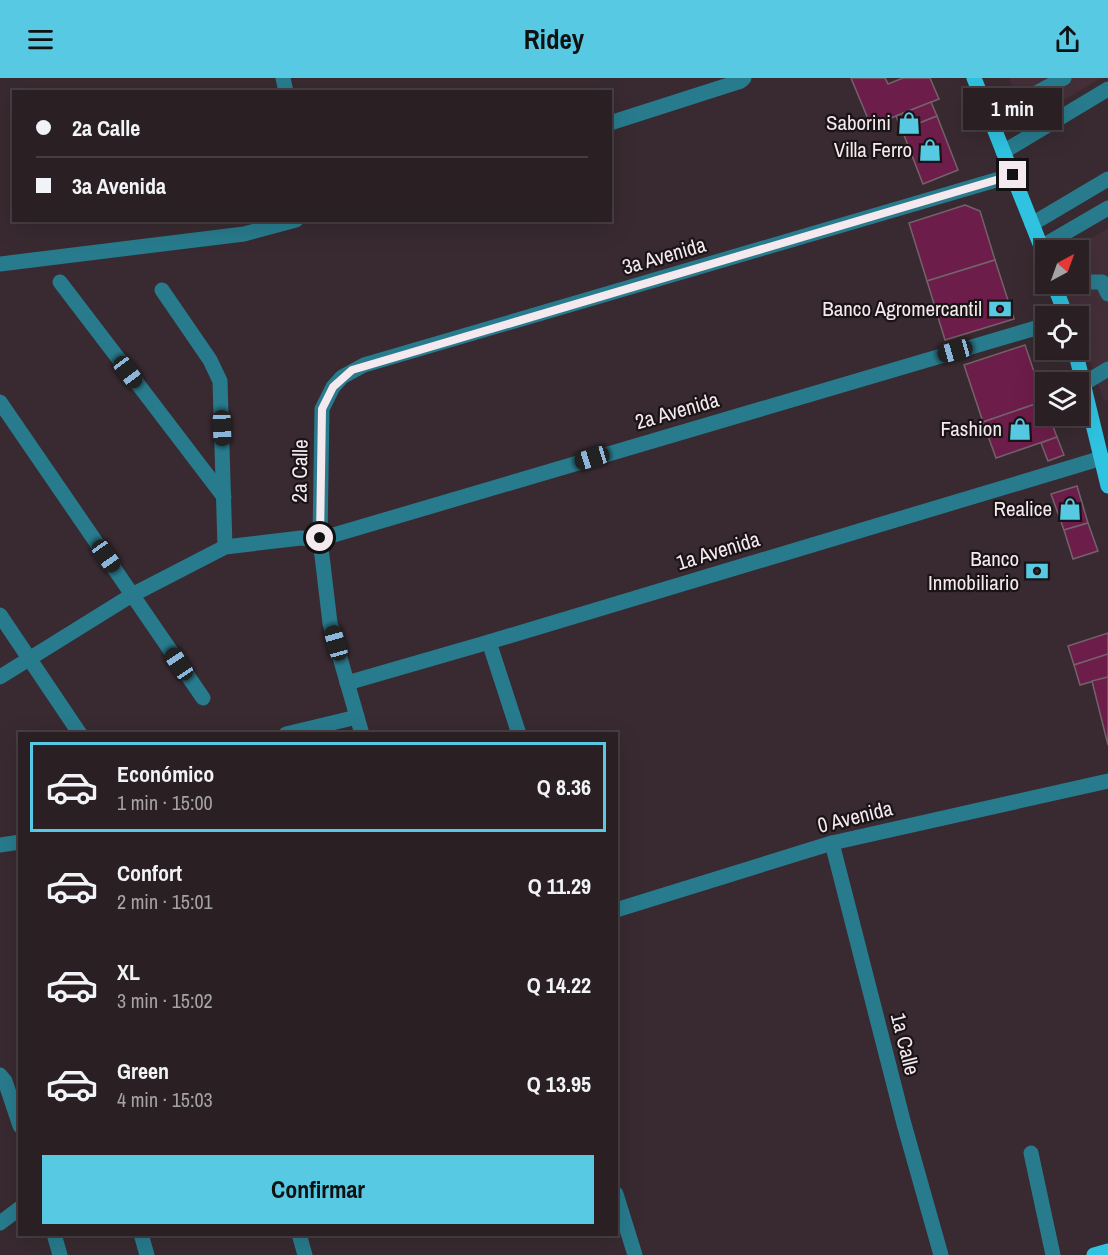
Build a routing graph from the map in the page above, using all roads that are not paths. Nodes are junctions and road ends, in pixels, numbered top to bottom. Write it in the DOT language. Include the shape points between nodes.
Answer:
graph roads {
  1 [pos="974,78"];
  2 [pos="742,79"];
  3 [pos="1058,80"];
  4 [pos="1108,89"];
  5 [pos="990,118"];
  6 [pos="612,122"];
  7 [pos="1003,152"];
  8 [pos="1013,175"];
  9 [pos="1108,179"];
  10 [pos="1108,208"];
  11 [pos="289,222"];
  12 [pos="1032,224"];
  13 [pos="1038,240"];
  14 [pos="1062,240"];
  15 [pos="0,264"];
  16 [pos="60,282"];
  17 [pos="1089,283"];
  18 [pos="1106,285"];
  19 [pos="162,290"];
  20 [pos="1035,328"];
  21 [pos="1108,369"];
  22 [pos="1089,380"];
  23 [pos="333,387"];
  24 [pos="0,402"];
  25 [pos="1089,407"];
  26 [pos="1102,458"];
  27 [pos="1108,486"];
  28 [pos="224,497"];
  29 [pos="320,538"];
  30 [pos="225,547"];
  31 [pos="132,595"];
  32 [pos="0,615"];
  33 [pos="489,642"];
  34 [pos="30,658"];
  35 [pos="0,677"];
  36 [pos="347,683"];
  37 [pos="203,698"];
  38 [pos="357,717"];
  39 [pos="79,732"];
  40 [pos="294,732"];
  41 [pos="361,732"];
  42 [pos="518,732"];
  43 [pos="1108,781"];
  44 [pos="18,842"];
  45 [pos="832,843"];
  46 [pos="0,845"];
  47 [pos="618,909"];
  48 [pos="0,1075"];
  49 [pos="18,1120"];
  50 [pos="1031,1153"];
  51 [pos="618,1200"];
  52 [pos="18,1210"];
  53 [pos="0,1223"];
  54 [pos="55,1236"];
  55 [pos="142,1236"];
  56 [pos="299,1236"];
  57 [pos="1108,1251"];
  58 [pos="60,1255"];
  59 [pos="147,1255"];
  60 [pos="304,1255"];
  61 [pos="635,1255"];
  62 [pos="941,1255"];
  63 [pos="1053,1255"];
  64 [pos="1094,1255"];
  1 -- 5 [label="main road"];
  2 -- 6 [label="street"];
  3 -- 5 [label="street"];
  4 -- 7 [label="street"];
  5 -- 7 [label="main road"];
  7 -- 8 [label="main road"];
  8 -- 12 [label="main road"];
  8 -- 23 [label="street, 3a Avenida" via="364,365"];
  9 -- 12 [label="street"];
  10 -- 14 [label="street"];
  11 -- 15 [label="street" via="244,234"];
  12 -- 13 [label="main road"];
  16 -- 28 [label="street"];
  17 -- 18 [label="street"];
  19 -- 28 [label="street" via="220,381"];
  20 -- 29 [label="street, 2a Avenida"];
  21 -- 22 [label="street"];
  23 -- 29 [label="street, 2a Calle" via="322,409"];
  24 -- 31 [label="street"];
  25 -- 26 [label="main road"];
  26 -- 27 [label="main road"];
  26 -- 33 [label="street, 1a Avenida"];
  28 -- 30 [label="street"];
  29 -- 30 [label="street, 2a Avenida"];
  29 -- 36 [label="street, 2a Calle" via="330,623"];
  30 -- 31 [label="street"];
  31 -- 34 [label="street"];
  31 -- 37 [label="street"];
  32 -- 34 [label="street"];
  33 -- 36 [label="street, 1a Avenida"];
  33 -- 42 [label="street"];
  34 -- 35 [label="street"];
  34 -- 39 [label="street"];
  36 -- 38 [label="street, 2a Calle"];
  38 -- 40 [label="street"];
  38 -- 41 [label="street, 2a Calle"];
  43 -- 45 [label="street, 0 Avenida"];
  44 -- 46 [label="street"];
  45 -- 47 [label="street, 0 Avenida"];
  45 -- 62 [label="street, 1a Calle"];
  48 -- 49 [label="street"];
  50 -- 63 [label="street"];
  51 -- 61 [label="street"];
  52 -- 53 [label="street"];
  54 -- 58 [label="street"];
  55 -- 59 [label="street"];
  56 -- 60 [label="street"];
  57 -- 64 [label="main road"];
}
